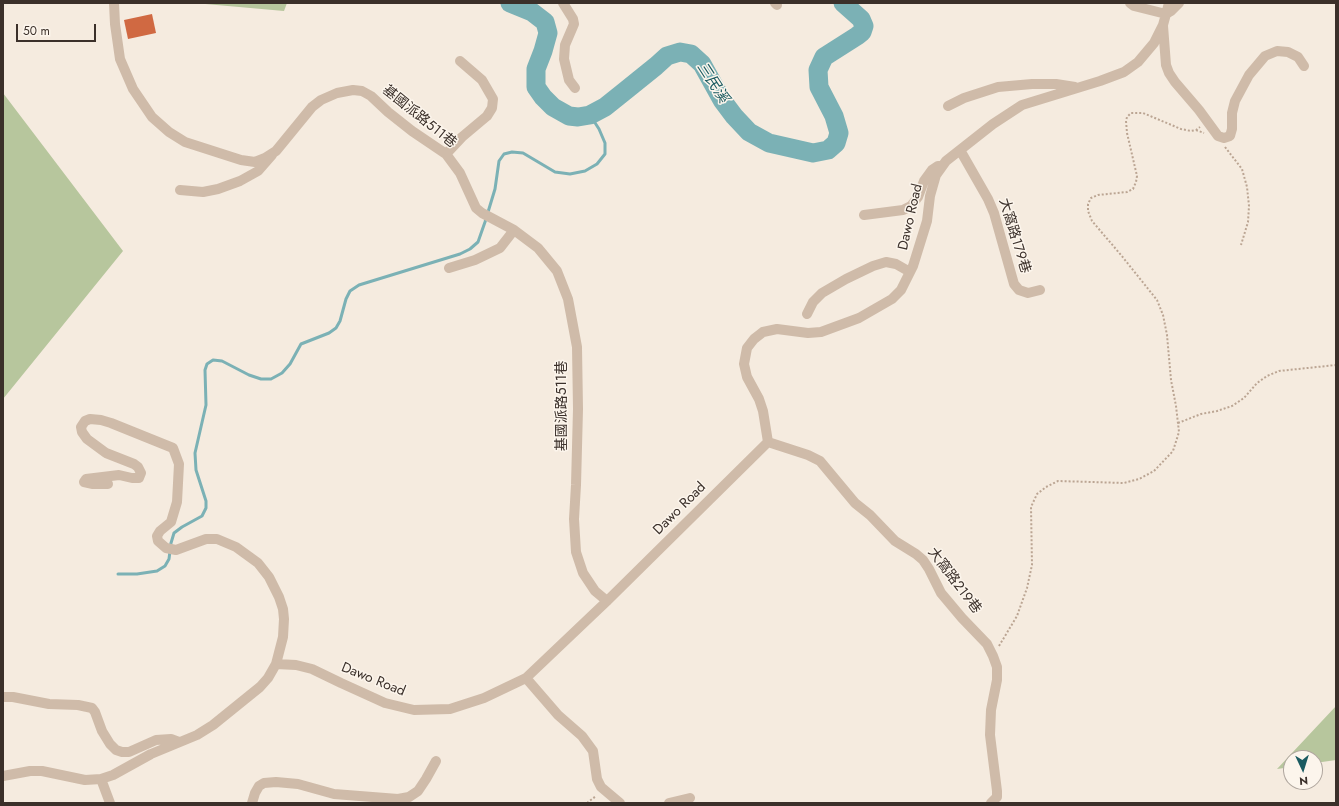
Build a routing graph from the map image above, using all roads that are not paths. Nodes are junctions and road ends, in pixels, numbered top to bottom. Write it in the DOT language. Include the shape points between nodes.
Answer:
graph roads {
  1 [pos="114,3"];
  2 [pos="563,3"];
  3 [pos="1130,3"];
  4 [pos="1168,3"];
  5 [pos="1179,3"];
  6 [pos="1166,14"];
  7 [pos="1163,25"];
  8 [pos="460,61"];
  9 [pos="1304,66"];
  10 [pos="1079,87"];
  11 [pos="575,88"];
  12 [pos="948,106"];
  13 [pos="960,150"];
  14 [pos="276,151"];
  15 [pos="446,154"];
  16 [pos="946,161"];
  17 [pos="180,190"];
  18 [pos="864,215"];
  19 [pos="514,230"];
  20 [pos="449,268"];
  21 [pos="910,272"];
  22 [pos="1040,290"];
  23 [pos="807,314"];
  24 [pos="768,442"];
  25 [pos="108,484"];
  26 [pos="607,601"];
  27 [pos="276,664"];
  28 [pos="526,678"];
  29 [pos="3,697"];
  30 [pos="180,742"];
  31 [pos="436,761"];
  32 [pos="3,776"];
  33 [pos="101,779"];
  34 [pos="690,798"];
  35 [pos="110,803"];
  36 [pos="252,803"];
  37 [pos="620,803"];
  38 [pos="669,803"];
  39 [pos="991,803"];
  1 -- 14 [label="lane, 基國派路511巷" via="120,59 133,89 152,117 185,142 241,160 255,162"];
  2 -- 11 [label="lane" via="574,24 565,45 564,60 569,80"];
  3 -- 6 [label="lane"];
  4 -- 6 [label="lane, Dawo Road"];
  5 -- 6 [label="lane"];
  6 -- 7 [label="lane, Dawo Road"];
  7 -- 9 [label="lane" via="1169,73 1218,136 1224,138 1230,136 1235,101 1249,75 1265,56 1277,51 1288,52 1298,57"];
  7 -- 10 [label="lane, Dawo Road" via="1154,43 1138,62 1124,72"];
  8 -- 15 [label="lane" via="482,80 493,100 492,108 487,116"];
  10 -- 12 [label="lane" via="1056,84 998,87"];
  10 -- 13 [label="lane, Dawo Road" via="1022,105"];
  13 -- 16 [label="lane, Dawo Road"];
  13 -- 22 [label="lane, 大窩路179巷" via="988,199 1014,284 1019,290 1028,293"];
  14 -- 15 [label="lane, 基國派路511巷" via="312,107 337,93 353,90 371,96 406,127"];
  14 -- 17 [label="lane" via="258,171 240,181 210,191"];
  15 -- 19 [label="lane, 基國派路511巷" via="460,173 476,208"];
  16 -- 18 [label="lane" via="932,170 911,206 902,210"];
  16 -- 21 [label="lane, Dawo Road" via="936,175 921,244"];
  19 -- 20 [label="lane" via="500,248 475,260"];
  19 -- 26 [label="lane, 基國派路511巷" via="538,248 557,271 568,299 577,347 578,409 574,518 576,552 583,573 595,591"];
  21 -- 23 [label="lane" via="886,262 873,266 822,293 813,302"];
  21 -- 24 [label="lane, Dawo Road" via="901,290 892,299 859,318 821,332 777,329 763,332 754,339 747,348 744,364 747,377 763,411"];
  24 -- 26 [label="lane, Dawo Road"];
  24 -- 39 [label="lane, 大窩路219巷" via="820,461 855,503 881,528 923,560 941,593 987,644 997,667 990,735 997,797"];
  25 -- 27 [label="lane" via="84,482 86,479 119,475 139,478 141,474 134,464 106,453 87,439 81,426 85,421 90,419 111,423 173,448 179,464 176,502 170,522 157,536 158,541 171,549 206,539 217,539 258,563 280,597 283,609 283,637"];
  26 -- 28 [label="lane, Dawo Road"];
  27 -- 28 [label="lane, Dawo Road" via="312,669 385,703 414,710 450,709 484,698"];
  27 -- 30 [label="lane" via="268,678 250,697 213,725"];
  28 -- 37 [label="lane" via="558,715 582,736 593,751 597,779 601,787"];
  29 -- 30 [label="lane" via="92,708 110,744 122,752 129,752 156,740 171,739"];
  30 -- 33 [label="lane"];
  31 -- 36 [label="lane" via="418,791 409,796 384,798 334,794 298,784 276,782 259,786"];
  32 -- 33 [label="lane" via="42,771 85,780"];
  33 -- 35 [label="lane"];
  34 -- 38 [label="lane"];
}
